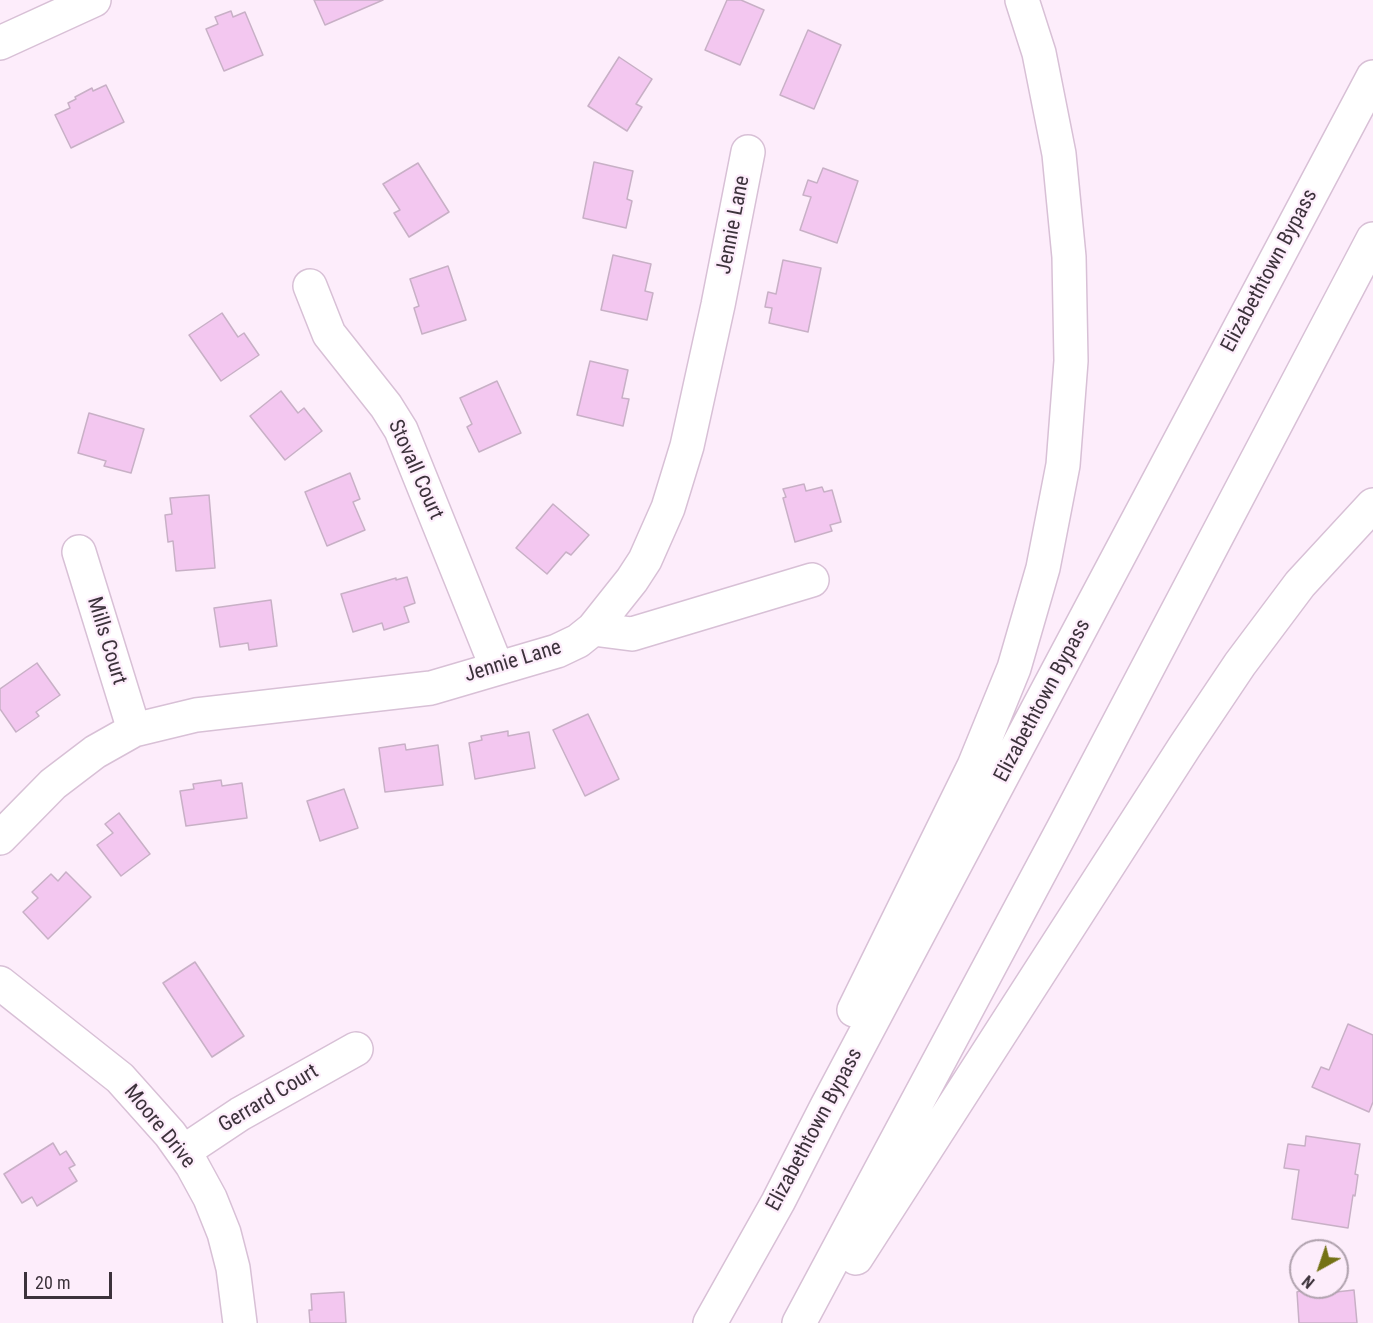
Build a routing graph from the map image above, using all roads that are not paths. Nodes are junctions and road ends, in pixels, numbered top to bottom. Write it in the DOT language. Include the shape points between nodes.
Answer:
graph roads {
  1 [pos="94,0"];
  2 [pos="1022,0"];
  3 [pos="0,43"];
  4 [pos="1373,77"];
  5 [pos="748,152"];
  6 [pos="1373,239"];
  7 [pos="310,286"];
  8 [pos="1373,505"];
  9 [pos="79,552"];
  10 [pos="813,580"];
  11 [pos="593,629"];
  12 [pos="497,668"];
  13 [pos="134,730"];
  14 [pos="0,838"];
  15 [pos="0,982"];
  16 [pos="356,1049"];
  17 [pos="183,1152"];
  18 [pos="240,1323"];
  19 [pos="705,1323"];
  20 [pos="710,1323"];
  21 [pos="799,1323"];
  22 [pos="816,1323"];
  1 -- 3 [label="main road"];
  2 -- 19 [label="main road" via="1039,53 1059,154 1069,257 1071,361 1063,465 1043,568 1014,668 974,766"];
  4 -- 20 [label="main road, Elizabethtown Bypass" via="778,1202"];
  5 -- 11 [label="main road, Jennie Lane" via="692,422 668,508 645,560"];
  6 -- 21 [label="main road"];
  7 -- 12 [label="main road, Stovall Court" via="329,334 401,430"];
  8 -- 22 [label="main road" via="1300,584 1240,664"];
  9 -- 13 [label="main road, Mills Court"];
  10 -- 11 [label="main road" via="632,634"];
  11 -- 12 [label="main road, Jennie Lane" via="557,651"];
  12 -- 13 [label="main road, Jennie Lane" via="431,688 196,715"];
  13 -- 14 [label="main road, Jennie Lane" via="95,752 53,784"];
  15 -- 17 [label="main road, Moore Drive" via="120,1078"];
  16 -- 17 [label="main road, Gerrard Court" via="240,1114"];
  17 -- 18 [label="main road, Moore Drive" via="210,1198 224,1233"];
}
